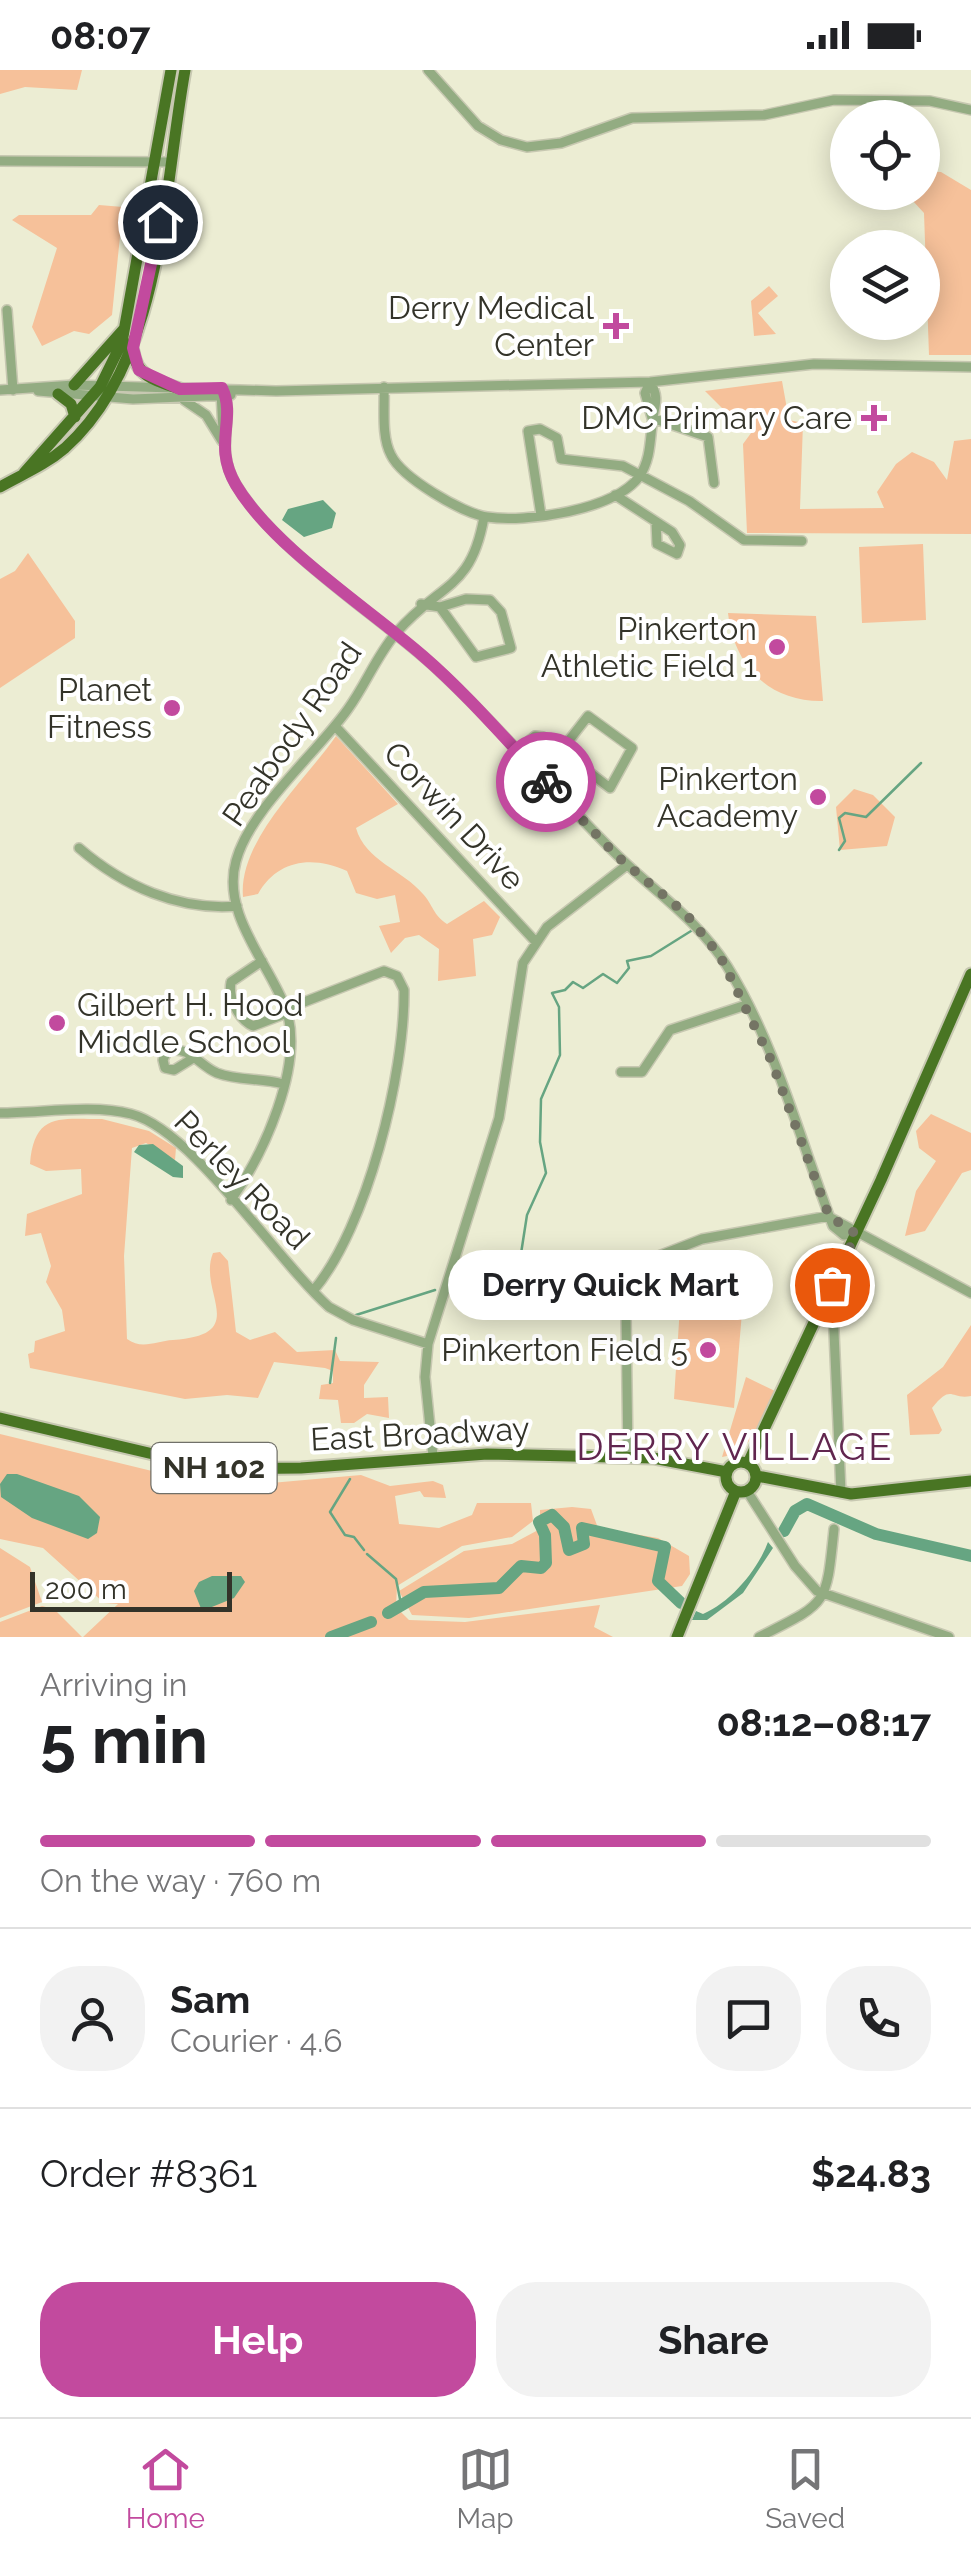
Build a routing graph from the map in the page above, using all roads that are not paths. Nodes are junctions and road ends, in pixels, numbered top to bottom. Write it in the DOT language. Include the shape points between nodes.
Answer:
graph roads {
  1 [pos="171,70"];
  2 [pos="185,70"];
  3 [pos="428,70"];
  4 [pos="971,110"];
  5 [pos="0,161"];
  6 [pos="163,161"];
  7 [pos="8,310"];
  8 [pos="127,326"];
  9 [pos="133,348"];
  10 [pos="971,367"];
  11 [pos="650,382"];
  12 [pos="74,385"];
  13 [pos="384,387"];
  14 [pos="0,390"];
  15 [pos="14,390"];
  16 [pos="36,390"];
  17 [pos="103,392"];
  18 [pos="58,394"];
  19 [pos="178,394"];
  20 [pos="223,394"];
  21 [pos="75,418"];
  22 [pos="652,418"];
  23 [pos="223,437"];
  24 [pos="24,473"];
  25 [pos="640,474"];
  26 [pos="714,483"];
  27 [pos="0,487"];
  28 [pos="615,496"];
  29 [pos="541,514"];
  30 [pos="484,517"];
  31 [pos="656,522"];
  32 [pos="802,541"];
  33 [pos="421,604"];
  34 [pos="440,607"];
  35 [pos="396,634"];
  36 [pos="336,726"];
  37 [pos="563,748"];
  38 [pos="517,751"];
  39 [pos="79,848"];
  40 [pos="627,865"];
  41 [pos="237,906"];
  42 [pos="535,941"];
  43 [pos="262,961"];
  44 [pos="971,974"];
  45 [pos="746,1005"];
  46 [pos="286,1011"];
  47 [pos="194,1057"];
  48 [pos="621,1072"];
  49 [pos="283,1084"];
  50 [pos="0,1113"];
  51 [pos="230,1200"];
  52 [pos="829,1216"];
  53 [pos="856,1234"];
  54 [pos="832,1285"];
  55 [pos="313,1292"];
  56 [pos="971,1294"];
  57 [pos="428,1344"];
  58 [pos="0,1418"];
  59 [pos="433,1456"];
  60 [pos="628,1457"];
  61 [pos="748,1462"];
  62 [pos="727,1472"];
  63 [pos="757,1476"];
  64 [pos="971,1481"];
  65 [pos="741,1491"];
  66 [pos="841,1493"];
  67 [pos="834,1530"];
  68 [pos="826,1596"];
  69 [pos="677,1637"];
  70 [pos="759,1637"];
  71 [pos="950,1637"];
  1 -- 6 [label="main road"];
  2 -- 6 [label="main road"];
  3 -- 4 [label="street" via="478,126 526,147 642,117 764,115 834,100 930,101"];
  5 -- 6 [label="street"];
  6 -- 8 [label="main road"];
  6 -- 9 [label="main road" via="146,303"];
  7 -- 15 [label="street"];
  8 -- 12 [label="main road"];
  8 -- 17 [label="main road"];
  9 -- 17 [label="main road"];
  9 -- 19 [label="main road" via="144,375"];
  10 -- 11 [label="street" via="814,364"];
  11 -- 13 [label="street"];
  11 -- 22 [label="street" via="645,402"];
  12 -- 16 [label="street"];
  12 -- 17 [label="street"];
  13 -- 20 [label="street"];
  13 -- 30 [label="street" via="393,459 438,495"];
  14 -- 15 [label="street"];
  15 -- 16 [label="street"];
  16 -- 18 [label="street"];
  17 -- 18 [label="street"];
  17 -- 19 [label="street"];
  17 -- 21 [label="main road"];
  17 -- 24 [label="main road" via="63,450"];
  18 -- 21 [label="main road"];
  19 -- 20 [label="street"];
  19 -- 23 [label="street"];
  20 -- 23 [label="street"];
  21 -- 24 [label="main road"];
  22 -- 25 [label="street"];
  22 -- 26 [label="street" via="708,437"];
  23 -- 35 [label="street" via="230,472 249,502"];
  24 -- 27 [label="main road"];
  25 -- 28 [label="street"];
  25 -- 29 [label="street" via="614,462 562,459 552,434 528,431"];
  25 -- 32 [label="street" via="740,538"];
  28 -- 29 [label="street"];
  28 -- 31 [label="street"];
  29 -- 30 [label="street"];
  30 -- 33 [label="street, Peabody Road" via="465,574"];
  33 -- 34 [label="street"];
  33 -- 35 [label="street, Peabody Road"];
  34 -- 34 [label="street" via="490,600 512,646 475,656"];
  35 -- 36 [label="street, Peabody Road"];
  35 -- 38 [label="street"];
  36 -- 41 [label="street, Peabody Road" via="245,840 234,868"];
  36 -- 42 [label="street, Corwin Drive"];
  37 -- 37 [label="street" via="610,788 632,750 590,716"];
  37 -- 38 [label="street" via="538,736"];
  38 -- 40 [label="street"];
  39 -- 41 [label="street" via="115,874 186,906"];
  40 -- 42 [label="street"];
  40 -- 45 [label="street" via="694,923"];
  41 -- 43 [label="street, Peabody Road"];
  42 -- 57 [label="street" via="517,984 500,1118"];
  43 -- 46 [label="street, Peabody Road"];
  43 -- 46 [label="street" via="230,982 239,1013 252,1026"];
  44 -- 53 [label="main road"];
  45 -- 48 [label="street" via="678,1025 665,1034 650,1066"];
  45 -- 52 [label="street"];
  46 -- 49 [label="street, Peabody Road" via="292,1054"];
  46 -- 55 [label="street" via="384,971 397,976 404,990 390,1110 340,1255"];
  47 -- 49 [label="street" via="220,1074"];
  49 -- 51 [label="street, Peabody Road" via="257,1160"];
  50 -- 51 [label="street, Perley Road" via="133,1114 174,1138"];
  51 -- 55 [label="street, Perley Road"];
  52 -- 53 [label="street" via="838,1232"];
  52 -- 60 [label="street" via="690,1242 643,1262 626,1316"];
  53 -- 54 [label="main road"];
  53 -- 56 [label="street"];
  54 -- 61 [label="main road"];
  54 -- 66 [label="street"];
  55 -- 57 [label="street, Perley Road" via="344,1316"];
  57 -- 59 [label="street"];
  58 -- 59 [label="main road, East Broadway / NH 102" via="217,1469"];
  59 -- 60 [label="main road, East Broadway / NH 102"];
  60 -- 62 [label="main road, East Broadway / NH 102"];
  61 -- 62 [label="main road"];
  61 -- 63 [label="main road"];
  62 -- 65 [label="main road" via="728,1485"];
  63 -- 65 [label="main road"];
  63 -- 66 [label="main road"];
  64 -- 66 [label="main road"];
  65 -- 68 [label="street" via="800,1574"];
  65 -- 69 [label="main road"];
  67 -- 68 [label="street"];
  68 -- 70 [label="street"];
  68 -- 71 [label="street"];
}
